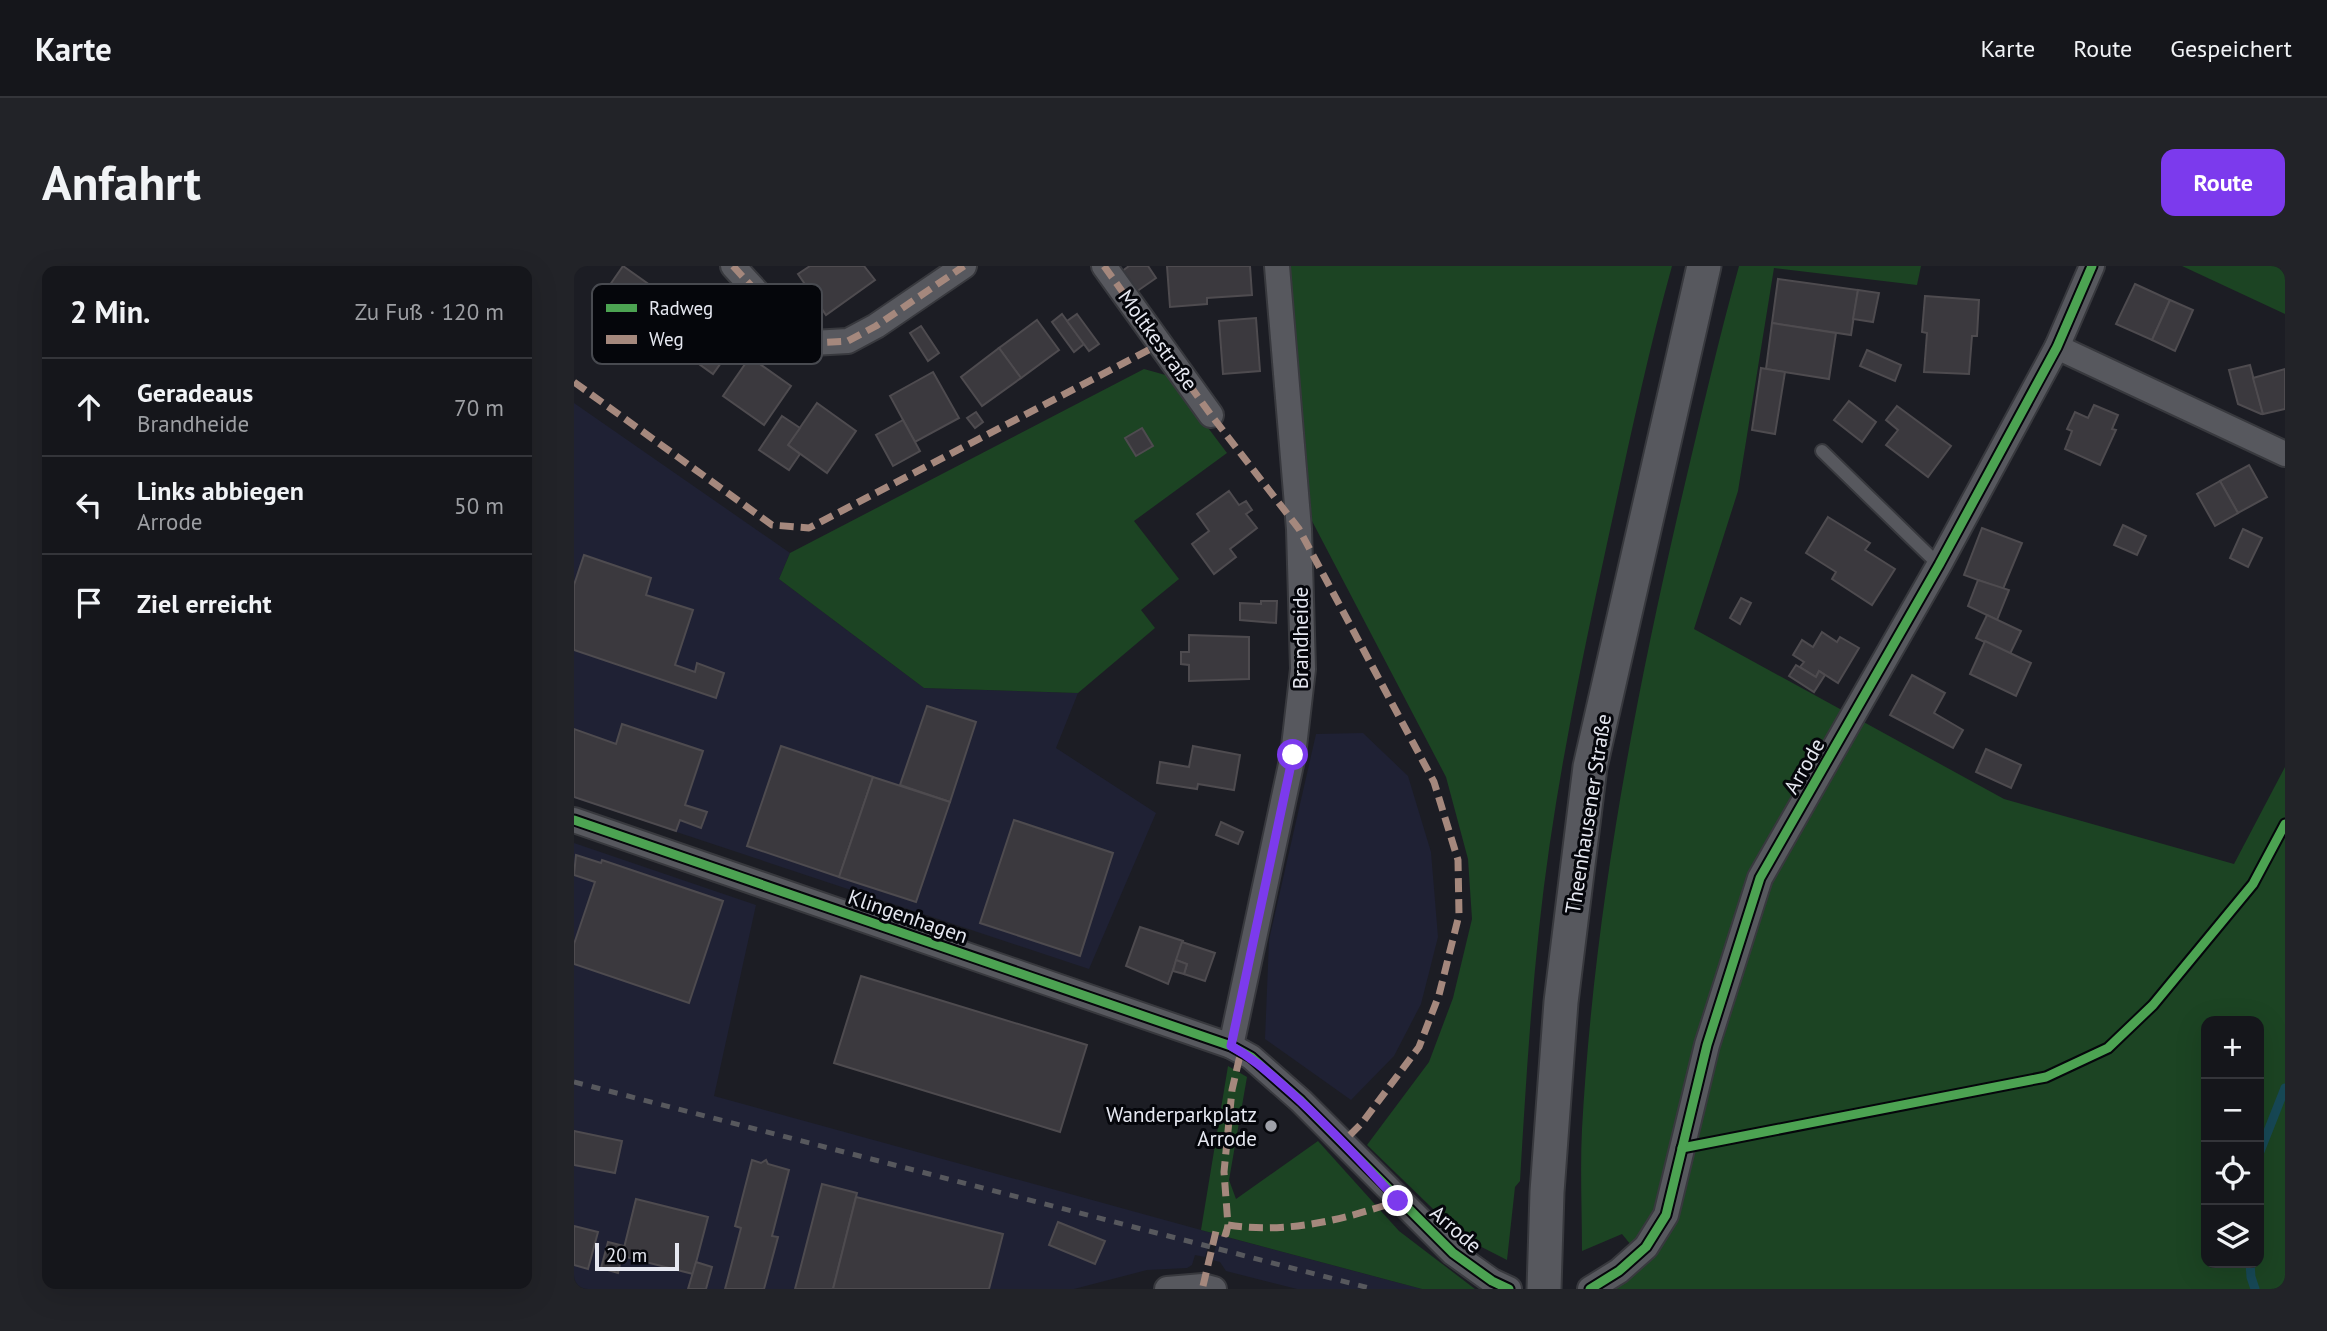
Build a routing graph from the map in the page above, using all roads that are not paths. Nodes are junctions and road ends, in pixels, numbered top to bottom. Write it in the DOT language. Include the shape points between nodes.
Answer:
graph roads {
  1 [pos="733,266"];
  2 [pos="964,266"];
  3 [pos="1104,266"];
  4 [pos="1278,266"];
  5 [pos="1704,266"];
  6 [pos="2092,266"];
  7 [pos="750,284"];
  8 [pos="822,342"];
  9 [pos="2057,347"];
  10 [pos="1211,415"];
  11 [pos="1822,451"];
  12 [pos="2285,454"];
  13 [pos="1939,565"];
  14 [pos="574,820"];
  15 [pos="1231,1046"];
  16 [pos="1167,1289"];
  17 [pos="1214,1289"];
  18 [pos="1509,1289"];
  19 [pos="1544,1289"];
  20 [pos="1590,1289"];
  1 -- 7 [label="street"];
  2 -- 8 [label="street" via="876,326 848,341"];
  3 -- 10 [label="street, Moltkestraße"];
  4 -- 15 [label="street, Brandheide" via="1299,529 1303,669 1293,755"];
  5 -- 19 [label="main road, Theenhausener Straße" via="1590,767 1561,1002"];
  6 -- 9 [label="street, Arrode"];
  9 -- 12 [label="street"];
  9 -- 13 [label="street, Arrode"];
  11 -- 13 [label="lane"];
  13 -- 20 [label="street, Arrode" via="1760,878 1707,1045 1666,1214 1646,1247"];
  14 -- 15 [label="street, Klingenhagen"];
  15 -- 18 [label="street, Arrode" via="1251,1057 1301,1101 1453,1253"];
  16 -- 17 [label="street"];
}
